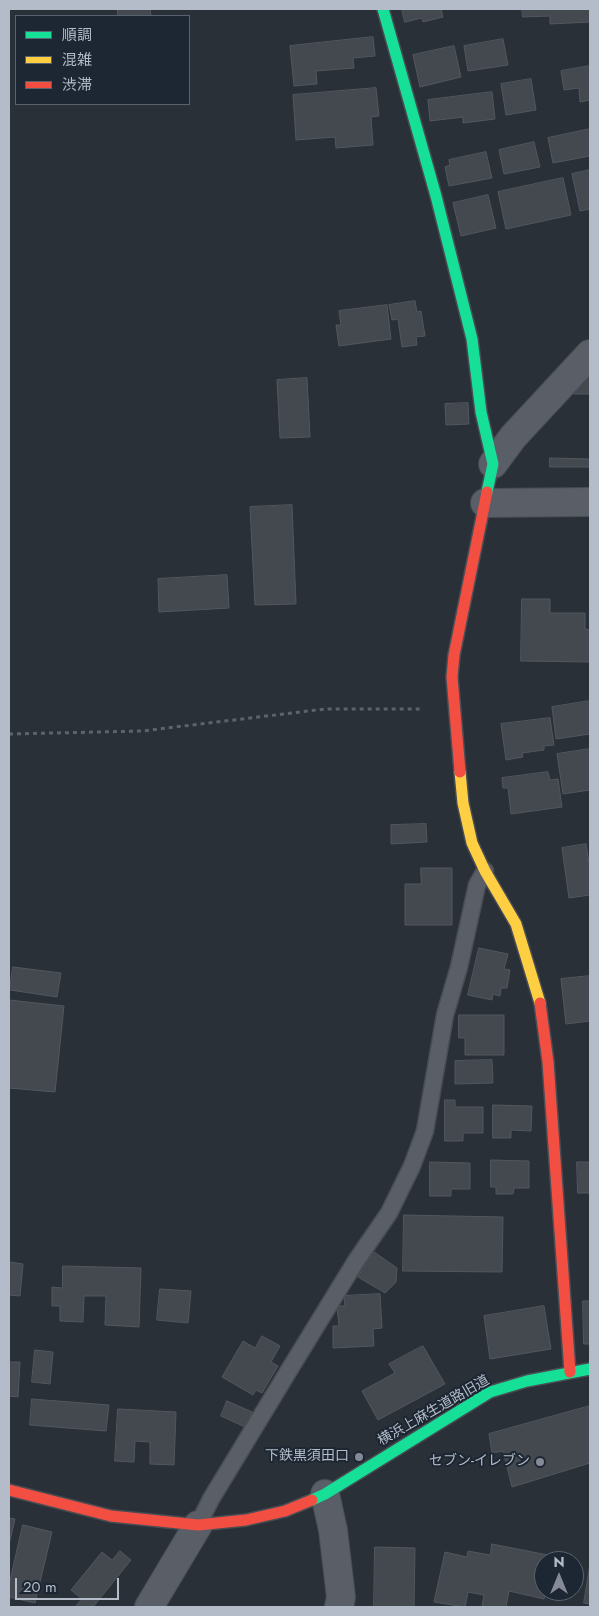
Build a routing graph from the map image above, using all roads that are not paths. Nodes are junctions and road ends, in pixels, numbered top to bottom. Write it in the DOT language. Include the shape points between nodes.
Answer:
graph roads {
  1 [pos="383,9"];
  2 [pos="590,354"];
  3 [pos="493,464"];
  4 [pos="590,502"];
  5 [pos="485,503"];
  6 [pos="485,871"];
  7 [pos="590,1369"];
  8 [pos="570,1372"];
  9 [pos="9,1490"];
  10 [pos="326,1494"];
  11 [pos="198,1525"];
  12 [pos="149,1607"];
  13 [pos="340,1607"];
  1 -- 3 [label="street" via="472,339 481,412"];
  2 -- 3 [label="street" via="513,437"];
  3 -- 5 [label="street"];
  4 -- 5 [label="street"];
  5 -- 6 [label="street" via="452,677 463,803 472,843"];
  6 -- 8 [label="street" via="516,924 540,1001 548,1062"];
  6 -- 11 [label="lane" via="477,885 446,1015 425,1131 412,1166 390,1213 356,1261"];
  7 -- 8 [label="street, 横浜上麻生道路旧道"];
  8 -- 10 [label="street, 横浜上麻生道路旧道" via="490,1392"];
  9 -- 11 [label="street, 横浜上麻生道路旧道" via="111,1516"];
  10 -- 11 [label="street, 横浜上麻生道路旧道" via="285,1511 246,1520"];
  10 -- 13 [label="street" via="334,1530"];
  11 -- 12 [label="street"];
}
